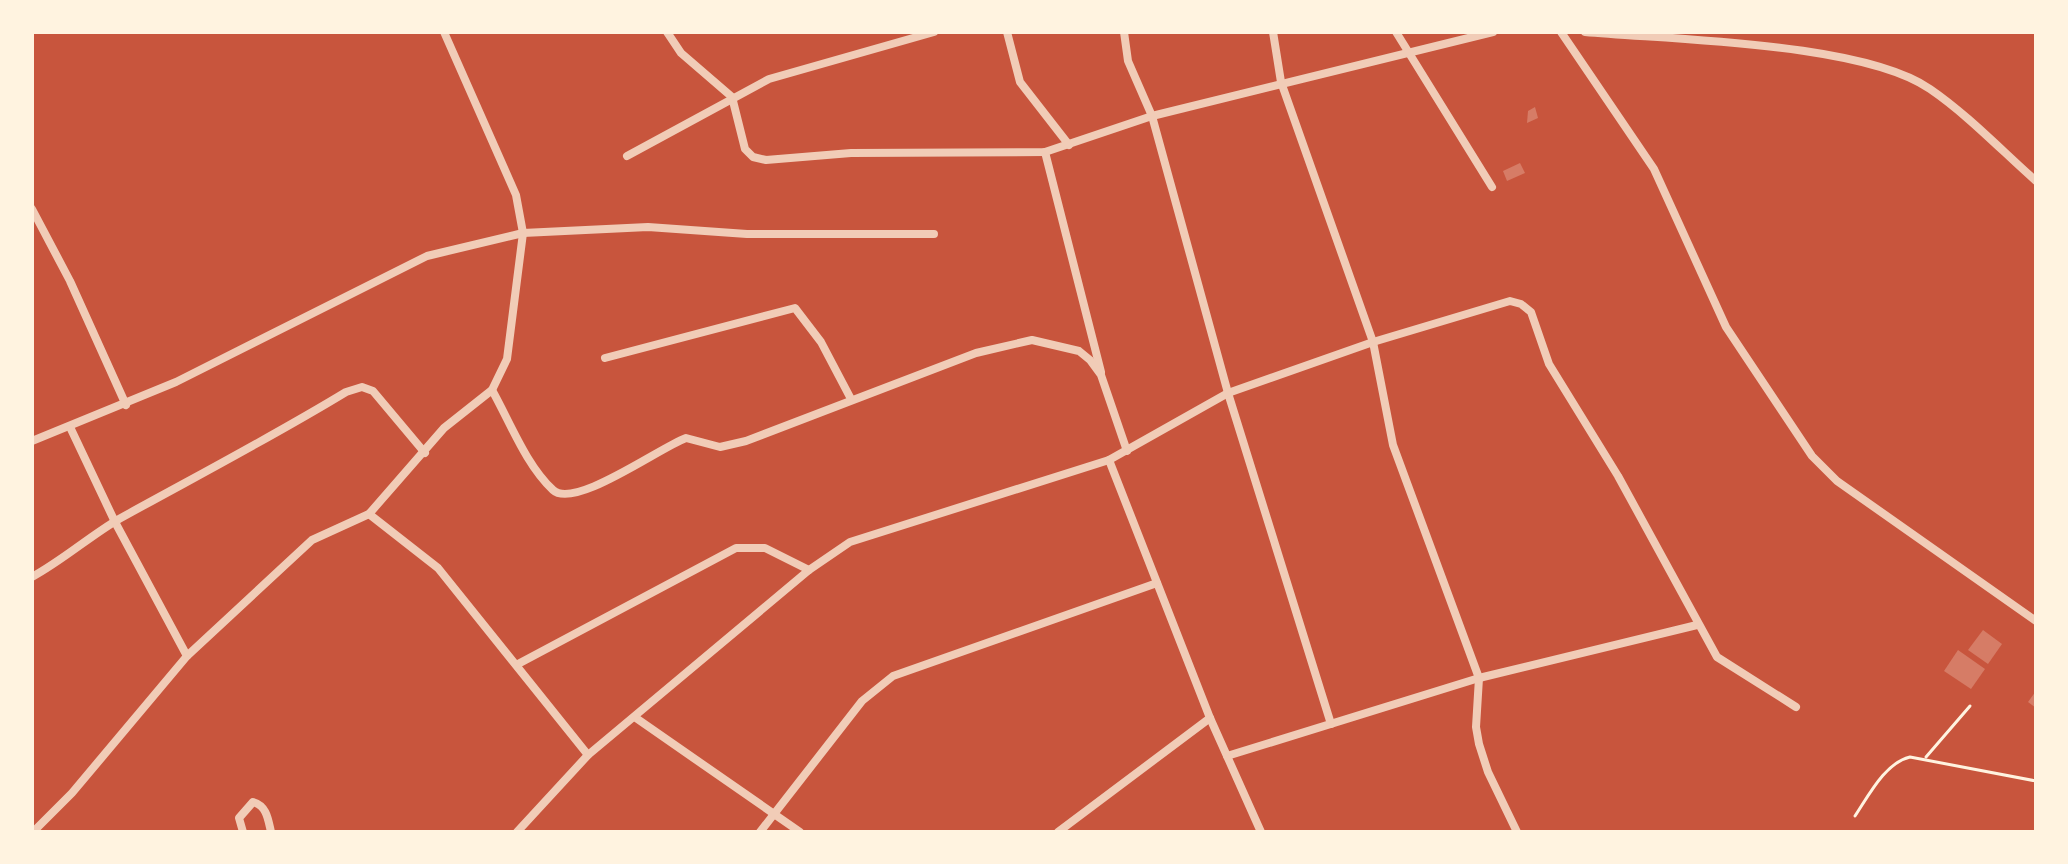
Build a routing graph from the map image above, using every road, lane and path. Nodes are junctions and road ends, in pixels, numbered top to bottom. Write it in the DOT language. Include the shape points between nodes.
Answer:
graph roads {
  1 [pos="444,32"];
  2 [pos="667,32"];
  3 [pos="934,32"];
  4 [pos="1007,32"];
  5 [pos="1124,32"];
  6 [pos="1273,32"];
  7 [pos="1396,32"];
  8 [pos="1493,32"];
  9 [pos="1561,32"];
  10 [pos="1585,32"];
  11 [pos="1408,51"];
  12 [pos="1281,82"];
  13 [pos="732,97"];
  14 [pos="1152,116"];
  15 [pos="1069,145"];
  16 [pos="1045,152"];
  17 [pos="627,156"];
  18 [pos="2036,181"];
  19 [pos="1492,187"];
  20 [pos="32,209"];
  21 [pos="523,233"];
  22 [pos="934,234"];
  23 [pos="1373,342"];
  24 [pos="605,358"];
  25 [pos="1101,375"];
  26 [pos="492,390"];
  27 [pos="1228,393"];
  28 [pos="851,399"];
  29 [pos="126,405"];
  30 [pos="70,427"];
  31 [pos="32,441"];
  32 [pos="1127,451"];
  33 [pos="425,453"];
  34 [pos="1109,460"];
  35 [pos="369,514"];
  36 [pos="115,522"];
  37 [pos="809,570"];
  38 [pos="32,577"];
  39 [pos="1157,583"];
  40 [pos="2036,621"];
  41 [pos="1697,625"];
  42 [pos="187,656"];
  43 [pos="518,664"];
  44 [pos="1479,678"];
  45 [pos="1970,706"];
  46 [pos="1796,707"];
  47 [pos="636,718"];
  48 [pos="1210,718"];
  49 [pos="1331,724"];
  50 [pos="588,755"];
  51 [pos="1227,756"];
  52 [pos="1926,757"];
  53 [pos="2036,781"];
  54 [pos="773,812"];
  55 [pos="1855,816"];
  56 [pos="33,832"];
  57 [pos="243,832"];
  58 [pos="271,832"];
  59 [pos="517,832"];
  60 [pos="760,832"];
  61 [pos="800,832"];
  62 [pos="1058,832"];
  63 [pos="1261,832"];
  64 [pos="1517,832"];
  1 -- 21 [label="street" via="516,195"];
  2 -- 13 [label="street" via="681,53"];
  3 -- 13 [label="street" via="769,79"];
  4 -- 15 [label="street" via="1020,82"];
  5 -- 14 [label="street" via="1128,61"];
  6 -- 12 [label="street"];
  7 -- 11 [label="street"];
  8 -- 11 [label="street"];
  9 -- 40 [label="street" via="1654,169 1726,327 1812,456 1870,505"];
  10 -- 18 [label="street" via="1811,53 1874,65 1929,88"];
  11 -- 12 [label="street"];
  11 -- 19 [label="street"];
  12 -- 14 [label="street"];
  12 -- 23 [label="street"];
  13 -- 16 [label="street" via="745,149 766,160 851,153"];
  13 -- 17 [label="street"];
  14 -- 15 [label="street"];
  14 -- 27 [label="street"];
  15 -- 16 [label="street"];
  16 -- 25 [label="street"];
  20 -- 29 [label="street"];
  21 -- 22 [label="street" via="648,227 747,234"];
  21 -- 26 [label="street" via="507,359"];
  21 -- 29 [label="street" via="427,256"];
  23 -- 27 [label="street"];
  23 -- 41 [label="street" via="1495,303 1521,304 1531,312 1549,364 1618,476"];
  23 -- 44 [label="street" via="1393,445"];
  24 -- 28 [label="street" via="795,308 821,342"];
  25 -- 28 [label="street" via="1079,351 1032,340 976,353"];
  25 -- 32 [label="street"];
  26 -- 28 [label="street" via="532,463 555,492 569,495 686,438 720,447 746,441"];
  26 -- 33 [label="street" via="444,428"];
  27 -- 32 [label="street"];
  27 -- 49 [label="street"];
  29 -- 30 [label="street"];
  30 -- 31 [label="street"];
  30 -- 36 [label="street"];
  32 -- 34 [label="street"];
  33 -- 35 [label="street"];
  33 -- 36 [label="street" via="373,391 362,387"];
  34 -- 37 [label="street" via="882,530 850,542"];
  34 -- 39 [label="street"];
  35 -- 42 [label="street" via="312,540"];
  35 -- 43 [label="street" via="438,568"];
  36 -- 38 [label="street"];
  36 -- 42 [label="street"];
  37 -- 43 [label="street" via="765,548 736,548"];
  37 -- 47 [label="street"];
  39 -- 48 [label="street"];
  39 -- 54 [label="street" via="893,676 862,701"];
  41 -- 44 [label="street"];
  41 -- 46 [label="street" via="1717,657"];
  42 -- 56 [label="street"];
  43 -- 50 [label="street"];
  44 -- 49 [label="street"];
  44 -- 64 [label="street" via="1479,744"];
  45 -- 52 [label="path"];
  47 -- 50 [label="street"];
  47 -- 54 [label="street"];
  48 -- 51 [label="street"];
  48 -- 62 [label="street"];
  49 -- 51 [label="street"];
  50 -- 59 [label="street"];
  51 -- 63 [label="street"];
  52 -- 53 [label="path"];
  52 -- 55 [label="path" via="1899,760"];
  54 -- 60 [label="street"];
  54 -- 61 [label="street"];
  57 -- 58 [label="street" via="239,818 253,802 266,812"];
}
